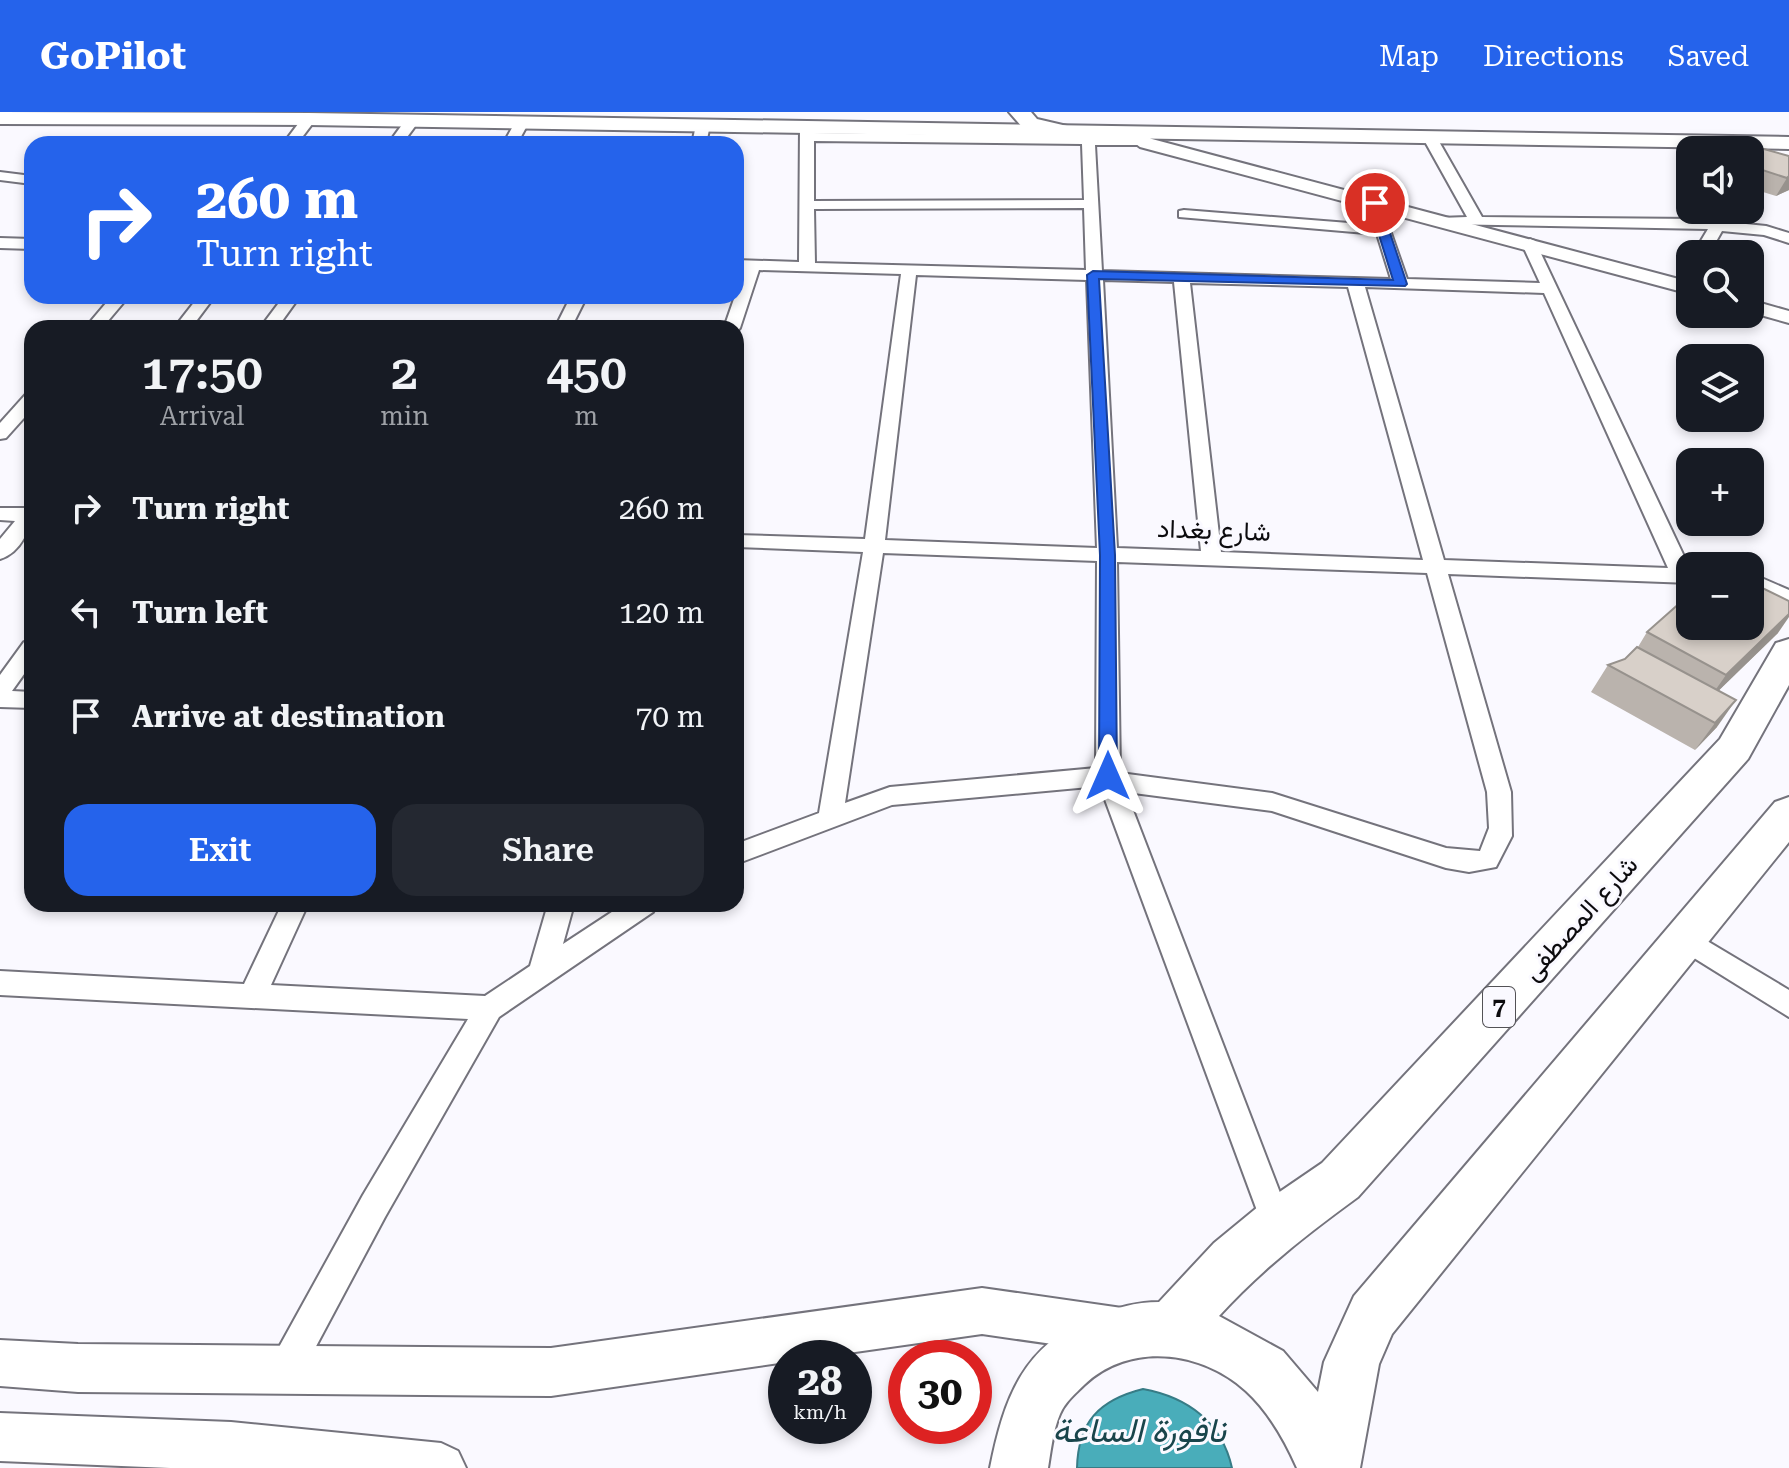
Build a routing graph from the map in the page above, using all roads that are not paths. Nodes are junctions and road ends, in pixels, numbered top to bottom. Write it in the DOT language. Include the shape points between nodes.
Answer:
graph roads {
  1 [pos="1020,114"];
  2 [pos="0,118"];
  3 [pos="309,119"];
  4 [pos="412,121"];
  5 [pos="522,122"];
  6 [pos="930,122"];
  7 [pos="807,125"];
  8 [pos="1789,130"];
  9 [pos="1059,131"];
  10 [pos="701,135"];
  11 [pos="296,136"];
  12 [pos="401,136"];
  13 [pos="514,136"];
  14 [pos="1088,136"];
  15 [pos="1134,137"];
  16 [pos="1430,138"];
  17 [pos="1789,143"];
  18 [pos="0,176"];
  19 [pos="24,179"];
  20 [pos="1375,203"];
  21 [pos="1093,204"];
  22 [pos="808,205"];
  23 [pos="1184,214"];
  24 [pos="1444,221"];
  25 [pos="1477,221"];
  26 [pos="1718,225"];
  27 [pos="1383,230"];
  28 [pos="1789,238"];
  29 [pos="1709,240"];
  30 [pos="1530,244"];
  31 [pos="24,245"];
  32 [pos="3,246"];
  33 [pos="744,265"];
  34 [pos="807,267"];
  35 [pos="909,270"];
  36 [pos="1093,275"];
  37 [pos="1181,277"];
  38 [pos="1676,280"];
  39 [pos="1355,282"];
  40 [pos="1401,284"];
  41 [pos="1552,288"];
  42 [pos="114,304"];
  43 [pos="201,304"];
  44 [pos="1764,310"];
  45 [pos="1789,317"];
  46 [pos="100,320"];
  47 [pos="188,320"];
  48 [pos="24,407"];
  49 [pos="0,434"];
  50 [pos="0,514"];
  51 [pos="24,515"];
  52 [pos="24,524"];
  53 [pos="744,541"];
  54 [pos="874,546"];
  55 [pos="0,552"];
  56 [pos="1107,555"];
  57 [pos="1676,555"];
  58 [pos="1212,558"];
  59 [pos="1438,567"];
  60 [pos="1789,574"];
  61 [pos="1676,576"];
  62 [pos="1764,577"];
  63 [pos="1764,586"];
  64 [pos="1789,599"];
  65 [pos="1789,652"];
  66 [pos="24,658"];
  67 [pos="0,692"];
  68 [pos="0,699"];
  69 [pos="24,700"];
  70 [pos="1109,778"];
  71 [pos="1789,813"];
  72 [pos="830,819"];
  73 [pos="744,851"];
  74 [pos="291,912"];
  75 [pos="559,912"];
  76 [pos="632,912"];
  77 [pos="1687,940"];
  78 [pos="542,972"];
  79 [pos="0,983"];
  80 [pos="252,996"];
  81 [pos="1789,1005"];
  82 [pos="489,1008"];
  83 [pos="1277,1224"];
  84 [pos="1148,1330"];
  85 [pos="0,1363"];
  86 [pos="285,1370"];
  87 [pos="0,1437"];
  88 [pos="212,1457"];
  89 [pos="441,1468"];
  90 [pos="1019,1468"];
  91 [pos="1329,1468"];
  1 -- 6 [label="main road"];
  1 -- 8 [label="main road"];
  1 -- 9 [label="main road" via="1030,124"];
  2 -- 3 [label="main road"];
  3 -- 4 [label="main road"];
  3 -- 11 [label="street"];
  4 -- 5 [label="main road"];
  4 -- 12 [label="street"];
  5 -- 10 [label="main road"];
  5 -- 13 [label="street"];
  6 -- 7 [label="main road"];
  6 -- 9 [label="main road"];
  7 -- 10 [label="main road"];
  7 -- 14 [label="street"];
  7 -- 22 [label="street"];
  9 -- 14 [label="main road"];
  14 -- 15 [label="main road"];
  14 -- 21 [label="street"];
  15 -- 16 [label="main road"];
  15 -- 20 [label="street"];
  16 -- 17 [label="main road"];
  16 -- 25 [label="street"];
  18 -- 19 [label="street"];
  20 -- 24 [label="street"];
  20 -- 27 [label="street"];
  21 -- 22 [label="street"];
  21 -- 36 [label="street"];
  22 -- 34 [label="street"];
  23 -- 27 [label="street"];
  24 -- 25 [label="street"];
  24 -- 30 [label="street"];
  25 -- 26 [label="street"];
  26 -- 28 [label="street"];
  26 -- 29 [label="street"];
  27 -- 40 [label="street"];
  30 -- 38 [label="street"];
  30 -- 41 [label="street"];
  31 -- 32 [label="street"];
  33 -- 34 [label="street"];
  34 -- 35 [label="street"];
  35 -- 36 [label="street"];
  35 -- 54 [label="street"];
  36 -- 37 [label="street"];
  36 -- 56 [label="street"];
  37 -- 39 [label="street"];
  37 -- 58 [label="street"];
  39 -- 40 [label="street"];
  39 -- 59 [label="street"];
  40 -- 41 [label="street"];
  41 -- 57 [label="street"];
  42 -- 46 [label="street"];
  43 -- 47 [label="street"];
  44 -- 45 [label="street"];
  48 -- 49 [label="street"];
  50 -- 51 [label="street"];
  52 -- 55 [label="street"];
  53 -- 54 [label="street, شارع بغداد"];
  54 -- 56 [label="street, شارع بغداد"];
  54 -- 72 [label="street"];
  56 -- 58 [label="street, شارع بغداد"];
  56 -- 70 [label="street"];
  58 -- 59 [label="street, شارع بغداد"];
  59 -- 61 [label="street, شارع بغداد"];
  59 -- 70 [label="street" via="1499,792 1503,828 1487,860 1446,858 1272,802"];
  60 -- 62 [label="street"];
  63 -- 64 [label="street"];
  65 -- 83 [label="highway, شارع المصطفى / 7" via="1734,749 1340,1180"];
  66 -- 67 [label="street"];
  68 -- 69 [label="street"];
  70 -- 72 [label="street" via="890,796"];
  70 -- 83 [label="street"];
  71 -- 77 [label="highway"];
  72 -- 73 [label="street"];
  74 -- 80 [label="street"];
  75 -- 78 [label="street"];
  76 -- 78 [label="street"];
  77 -- 81 [label="street"];
  77 -- 91 [label="highway" via="1373,1315 1352,1362"];
  78 -- 82 [label="street"];
  79 -- 80 [label="street"];
  80 -- 82 [label="street"];
  82 -- 86 [label="street"];
  83 -- 84 [label="highway, شارع المصطفى / 7"];
  84 -- 86 [label="main road" via="982,1311 551,1372"];
  84 -- 90 [label="highway, 7" via="1083,1348 1050,1379 1028,1421"];
  84 -- 91 [label="highway" via="1222,1343 1268,1373 1305,1419"];
  85 -- 86 [label="main road"];
  87 -- 88 [label="main road"];
  88 -- 89 [label="main road"];
}
